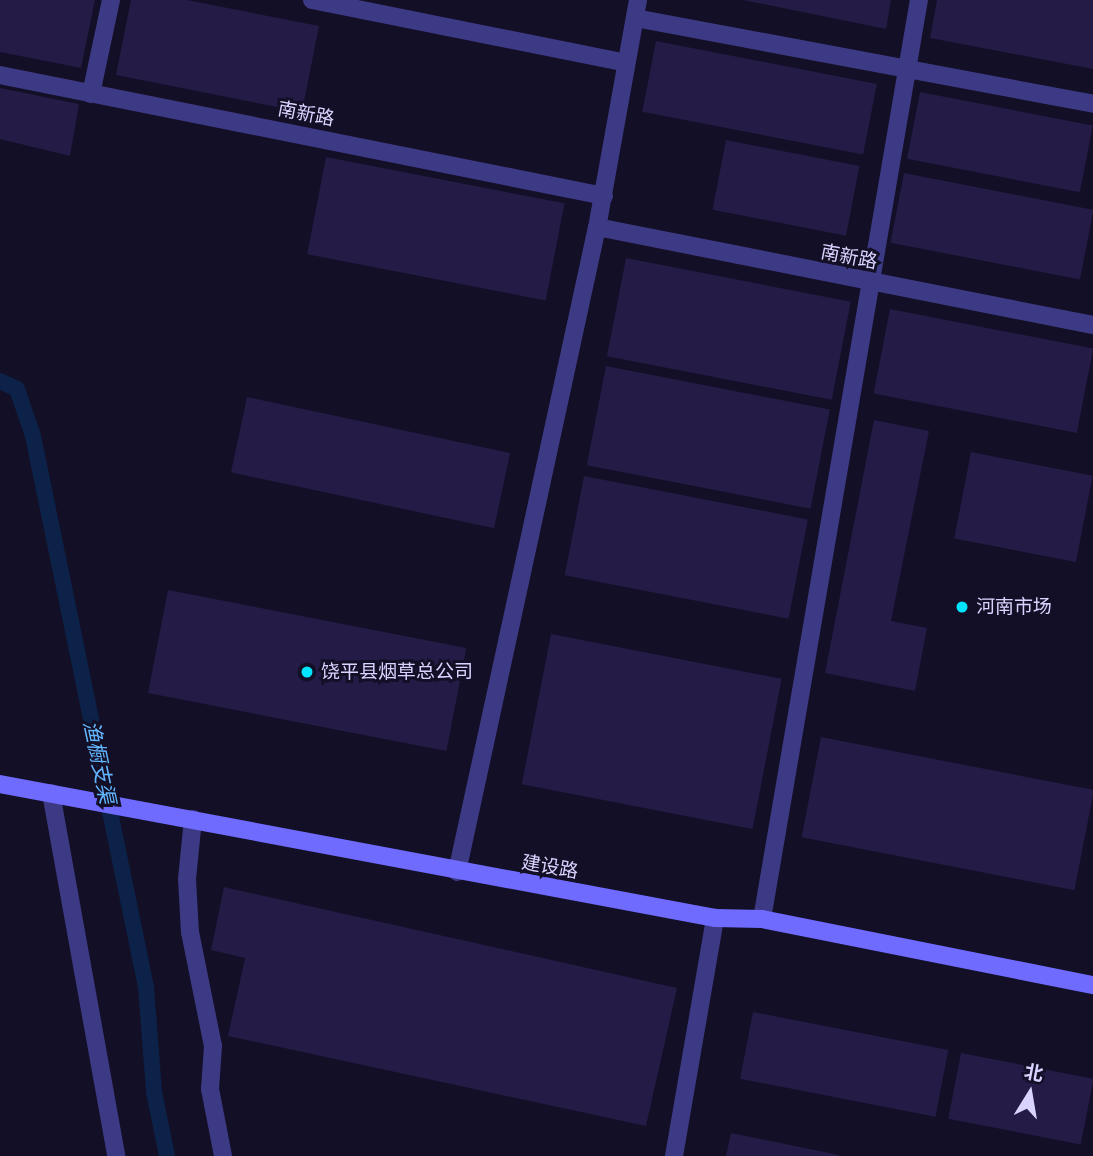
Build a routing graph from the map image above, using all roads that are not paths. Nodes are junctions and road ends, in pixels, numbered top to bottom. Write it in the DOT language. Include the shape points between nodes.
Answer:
graph roads {
  1 [pos="111,0"];
  2 [pos="312,0"];
  3 [pos="919,0"];
  4 [pos="636,9"];
  5 [pos="626,63"];
  6 [pos="907,69"];
  7 [pos="0,75"];
  8 [pos="92,94"];
  9 [pos="1093,104"];
  10 [pos="604,196"];
  11 [pos="597,227"];
  12 [pos="870,283"];
  13 [pos="1093,325"];
  14 [pos="0,784"];
  15 [pos="51,793"];
  16 [pos="192,820"];
  17 [pos="457,872"];
  18 [pos="715,918"];
  19 [pos="762,919"];
  20 [pos="1093,985"];
  21 [pos="116,1156"];
  22 [pos="223,1156"];
  23 [pos="674,1156"];
  1 -- 8 [label="street"];
  2 -- 5 [label="street"];
  3 -- 6 [label="street"];
  4 -- 5 [label="street"];
  4 -- 6 [label="street"];
  5 -- 10 [label="street"];
  6 -- 9 [label="street"];
  6 -- 12 [label="street"];
  7 -- 8 [label="street, 南新路"];
  8 -- 10 [label="street, 南新路"];
  10 -- 11 [label="street"];
  11 -- 12 [label="street, 南新路"];
  11 -- 17 [label="street"];
  12 -- 13 [label="street, 南新路"];
  12 -- 19 [label="street"];
  14 -- 15 [label="main road, 建设路"];
  15 -- 16 [label="main road, 建设路"];
  15 -- 21 [label="street"];
  16 -- 17 [label="main road, 建设路"];
  16 -- 22 [label="street" via="187,878 191,932 213,1046 211,1089"];
  17 -- 18 [label="main road, 建设路"];
  18 -- 19 [label="main road, 建设路"];
  18 -- 23 [label="street"];
  19 -- 20 [label="main road, 建设路"];
}
